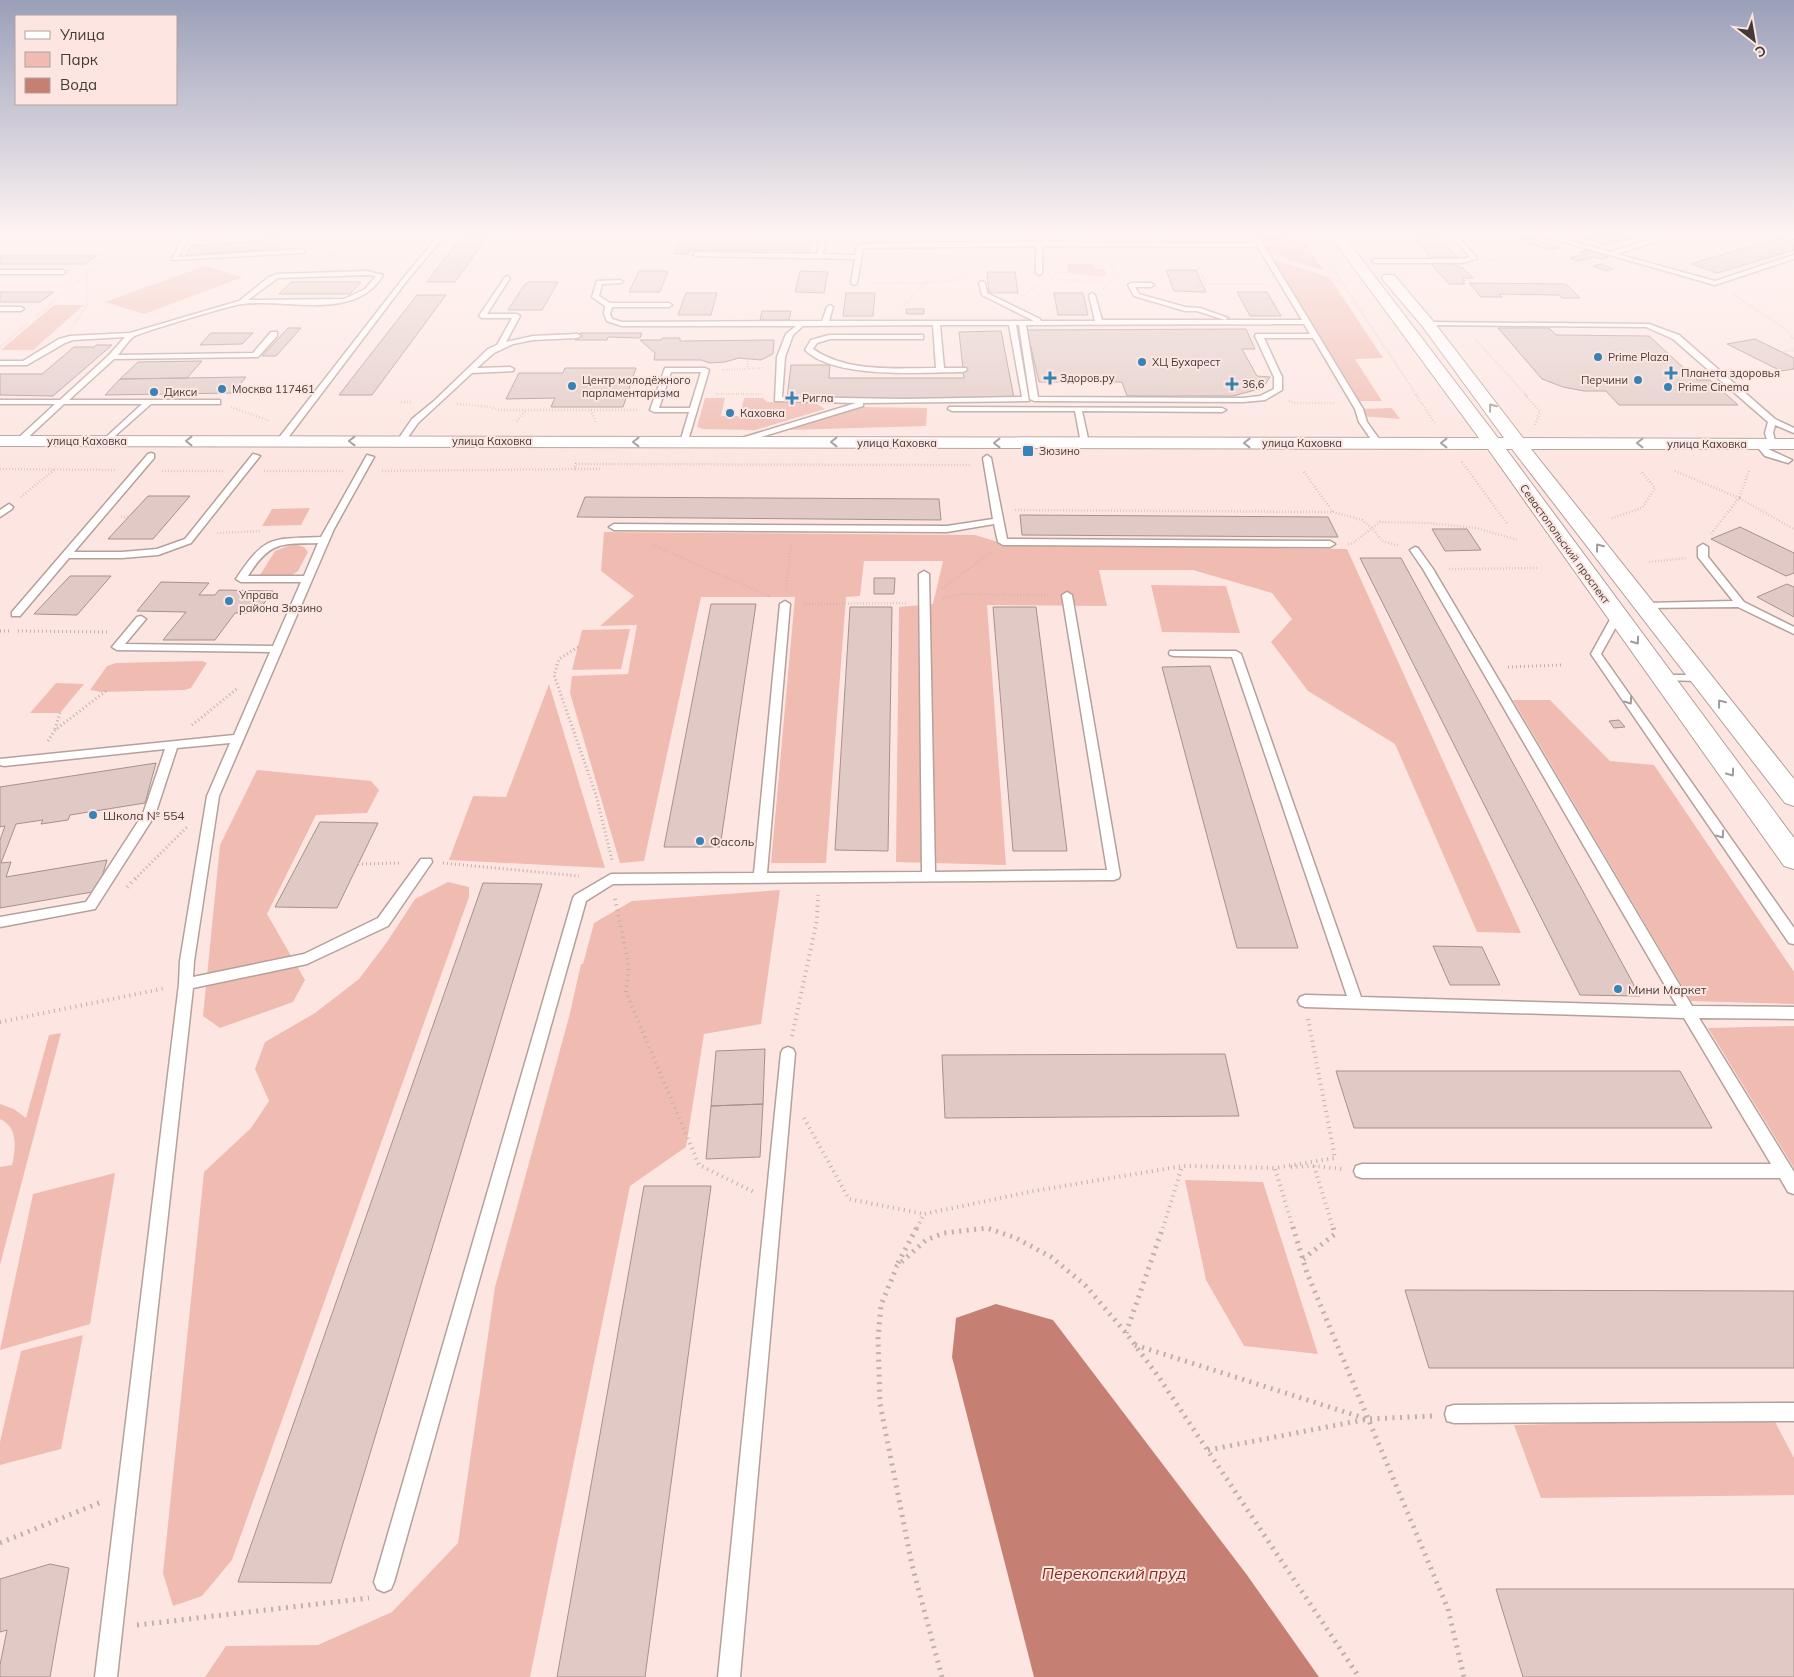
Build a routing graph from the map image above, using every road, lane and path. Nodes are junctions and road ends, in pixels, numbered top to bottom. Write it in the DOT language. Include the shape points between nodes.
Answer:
graph roads {
  1 [pos="46,309"];
  2 [pos="84,309"];
  3 [pos="218,309"];
  4 [pos="382,309"];
  5 [pos="487,309"];
  6 [pos="609,309"];
  7 [pos="829,309"];
  8 [pos="901,309"];
  9 [pos="1015,309"];
  10 [pos="1096,309"];
  11 [pos="1198,309"];
  12 [pos="1298,309"];
  13 [pos="1360,309"];
  14 [pos="1395,309"];
  15 [pos="1416,309"];
  16 [pos="1756,309"];
  17 [pos="936,322"];
  18 [pos="1012,322"];
  19 [pos="1022,322"];
  20 [pos="1042,322"];
  21 [pos="1100,322"];
  22 [pos="1235,322"];
  23 [pos="1306,322"];
  24 [pos="800,323"];
  25 [pos="825,323"];
  26 [pos="889,323"];
  27 [pos="1428,324"];
  28 [pos="72,327"];
  29 [pos="1789,332"];
  30 [pos="1794,332"];
  31 [pos="274,334"];
  32 [pos="131,336"];
  33 [pos="577,336"];
  34 [pos="1249,336"];
  35 [pos="1259,336"];
  36 [pos="1315,336"];
  37 [pos="920,337"];
  38 [pos="1794,340"];
  39 [pos="500,346"];
  40 [pos="0,348"];
  41 [pos="1794,350"];
  42 [pos="1782,352"];
  43 [pos="112,357"];
  44 [pos="748,359"];
  45 [pos="0,363"];
  46 [pos="748,368"];
  47 [pos="780,368"];
  48 [pos="730,369"];
  49 [pos="510,370"];
  50 [pos="940,370"];
  51 [pos="963,370"];
  52 [pos="470,371"];
  53 [pos="720,394"];
  54 [pos="778,394"];
  55 [pos="872,400"];
  56 [pos="1286,400"];
  57 [pos="0,402"];
  58 [pos="62,402"];
  59 [pos="149,402"];
  60 [pos="217,402"];
  61 [pos="437,403"];
  62 [pos="1332,403"];
  63 [pos="952,409"];
  64 [pos="525,410"];
  65 [pos="591,410"];
  66 [pos="654,410"];
  67 [pos="693,410"];
  68 [pos="1078,410"];
  69 [pos="1222,410"];
  70 [pos="245,412"];
  71 [pos="517,421"];
  72 [pos="1772,421"];
  73 [pos="270,422"];
  74 [pos="597,427"];
  75 [pos="1438,428"];
  76 [pos="1794,431"];
  77 [pos="107,440"];
  78 [pos="281,440"];
  79 [pos="0,441"];
  80 [pos="19,441"];
  81 [pos="401,441"];
  82 [pos="684,442"];
  83 [pos="736,442"];
  84 [pos="1085,443"];
  85 [pos="1378,443"];
  86 [pos="1772,444"];
  87 [pos="1505,448"];
  88 [pos="1792,455"];
  89 [pos="0,456"];
  90 [pos="151,456"];
  91 [pos="256,456"];
  92 [pos="1530,460"];
  93 [pos="987,462"];
  94 [pos="366,464"];
  95 [pos="0,469"];
  96 [pos="55,469"];
  97 [pos="575,469"];
  98 [pos="600,469"];
  99 [pos="138,470"];
  100 [pos="245,471"];
  101 [pos="1641,471"];
  102 [pos="1675,471"];
  103 [pos="1749,471"];
  104 [pos="1304,472"];
  105 [pos="1473,477"];
  106 [pos="1739,498"];
  107 [pos="995,506"];
  108 [pos="9,507"];
  109 [pos="1334,512"];
  110 [pos="0,514"];
  111 [pos="1612,518"];
  112 [pos="998,521"];
  113 [pos="1508,525"];
  114 [pos="614,527"];
  115 [pos="1374,528"];
  116 [pos="1794,529"];
  117 [pos="324,540"];
  118 [pos="1518,540"];
  119 [pos="1382,541"];
  120 [pos="650,543"];
  121 [pos="1330,544"];
  122 [pos="1415,550"];
  123 [pos="790,551"];
  124 [pos="1703,552"];
  125 [pos="67,555"];
  126 [pos="984,557"];
  127 [pos="1649,562"];
  128 [pos="1538,568"];
  129 [pos="1461,569"];
  130 [pos="924,574"];
  131 [pos="307,580"];
  132 [pos="1067,595"];
  133 [pos="925,603"];
  134 [pos="785,604"];
  135 [pos="1740,604"];
  136 [pos="1645,606"];
  137 [pos="16,614"];
  138 [pos="1617,616"];
  139 [pos="141,619"];
  140 [pos="0,631"];
  141 [pos="1794,631"];
  142 [pos="130,632"];
  143 [pos="578,647"];
  144 [pos="277,649"];
  145 [pos="1174,653"];
  146 [pos="1562,665"];
  147 [pos="1501,667"];
  148 [pos="1662,678"];
  149 [pos="1702,678"];
  150 [pos="240,687"];
  151 [pos="106,692"];
  152 [pos="60,713"];
  153 [pos="55,730"];
  154 [pos="239,738"];
  155 [pos="173,744"];
  156 [pos="38,758"];
  157 [pos="4,762"];
  158 [pos="1794,796"];
  159 [pos="192,822"];
  160 [pos="1794,859"];
  161 [pos="426,862"];
  162 [pos="358,864"];
  163 [pos="760,877"];
  164 [pos="818,877"];
  165 [pos="929,877"];
  166 [pos="611,879"];
  167 [pos="126,888"];
  168 [pos="0,922"];
  169 [pos="1794,939"];
  170 [pos="186,984"];
  171 [pos="1305,1001"];
  172 [pos="1356,1002"];
  173 [pos="1688,1012"];
  174 [pos="1794,1013"];
  175 [pos="0,1022"];
  176 [pos="788,1052"];
  177 [pos="786,1087"];
  178 [pos="1182,1166"];
  179 [pos="1314,1166"];
  180 [pos="1275,1168"];
  181 [pos="1362,1171"];
  182 [pos="1784,1171"];
  183 [pos="1794,1187"];
  184 [pos="775,1202"];
  185 [pos="924,1214"];
  186 [pos="1303,1259"];
  187 [pos="897,1266"];
  188 [pos="1126,1333"];
  189 [pos="1134,1344"];
  190 [pos="1794,1412"];
  191 [pos="1454,1414"];
  192 [pos="1368,1419"];
  193 [pos="1208,1450"];
  194 [pos="129,1491"];
  195 [pos="0,1543"];
  196 [pos="384,1582"];
  197 [pos="112,1627"];
  198 [pos="106,1677"];
  199 [pos="729,1677"];
  200 [pos="942,1677"];
  201 [pos="1359,1677"];
  202 [pos="1464,1677"];
  1 -- 40 [label="path"];
  2 -- 28 [label="path"];
  3 -- 32 [label="lane"];
  4 -- 78 [label="lane"];
  5 -- 39 [label="lane" via="482,316 517,316"];
  6 -- 24 [label="lane" via="609,320 622,324"];
  7 -- 25 [label="lane"];
  8 -- 26 [label="path"];
  9 -- 20 [label="lane"];
  10 -- 21 [label="lane"];
  11 -- 22 [label="lane"];
  12 -- 23 [label="lane"];
  13 -- 75 [label="path"];
  14 -- 87 [label="main road, Севастопольский проспект"];
  15 -- 27 [label="main road, Севастопольский проспект"];
  16 -- 29 [label="path"];
  17 -- 18 [label="lane"];
  17 -- 26 [label="lane"];
  17 -- 50 [label="lane"];
  18 -- 19 [label="lane"];
  18 -- 55 [label="lane" via="1018,370 1026,399"];
  19 -- 20 [label="lane"];
  19 -- 35 [label="lane" via="1034,399 1262,398 1278,390 1278,377"];
  20 -- 21 [label="lane"];
  21 -- 22 [label="lane"];
  22 -- 23 [label="lane"];
  23 -- 36 [label="lane"];
  24 -- 25 [label="lane"];
  24 -- 47 [label="lane" via="800,327 790,334"];
  25 -- 26 [label="lane"];
  27 -- 72 [label="lane" via="1647,325 1676,336"];
  87 -- 27 [label="main road, Севастопольский проспект, one-way"];
  29 -- 30 [label="path"];
  29 -- 38 [label="path"];
  31 -- 43 [label="lane" via="255,355"];
  32 -- 43 [label="lane"];
  32 -- 45 [label="lane" via="73,338 24,363"];
  33 -- 39 [label="lane" via="543,337"];
  34 -- 35 [label="lane"];
  35 -- 36 [label="lane"];
  36 -- 85 [label="lane"];
  37 -- 50 [label="lane" via="829,337 814,342 809,350 816,357 856,369"];
  39 -- 52 [label="lane"];
  41 -- 42 [label="path"];
  43 -- 58 [label="lane"];
  44 -- 46 [label="path"];
  46 -- 47 [label="path"];
  46 -- 48 [label="path"];
  47 -- 54 [label="lane"];
  49 -- 52 [label="lane"];
  50 -- 51 [label="lane"];
  52 -- 61 [label="lane"];
  53 -- 54 [label="path"];
  54 -- 55 [label="lane" via="778,399 784,400"];
  55 -- 83 [label="lane"];
  56 -- 62 [label="path"];
  57 -- 58 [label="lane"];
  58 -- 59 [label="lane"];
  58 -- 80 [label="lane"];
  59 -- 60 [label="lane"];
  59 -- 77 [label="lane"];
  61 -- 64 [label="path"];
  61 -- 81 [label="lane" via="415,421"];
  63 -- 68 [label="lane"];
  64 -- 65 [label="path"];
  64 -- 71 [label="path"];
  65 -- 66 [label="path"];
  65 -- 74 [label="path"];
  66 -- 67 [label="lane"];
  66 -- 67 [label="lane" via="668,370 705,370"];
  67 -- 82 [label="lane"];
  68 -- 69 [label="lane"];
  68 -- 84 [label="lane"];
  70 -- 73 [label="path"];
  72 -- 76 [label="lane"];
  72 -- 86 [label="lane" via="1769,433"];
  78 -- 77 [label="main road, улица Каховка, one-way"];
  77 -- 80 [label="main road, улица Каховка"];
  81 -- 78 [label="main road, улица Каховка, one-way"];
  79 -- 80 [label="main road, улица Каховка"];
  82 -- 81 [label="main road, улица Каховка, one-way"];
  82 -- 83 [label="main road, улица Каховка"];
  84 -- 83 [label="main road, улица Каховка, one-way"];
  85 -- 84 [label="main road, улица Каховка, one-way"];
  87 -- 85 [label="main road, улица Каховка, one-way"];
  86 -- 87 [label="main road, улица Каховка, one-way"];
  86 -- 88 [label="main road, улица Каховка"];
  87 -- 92 [label="main road, улица Каховка"];
  87 -- 93 [label="main road, улица Каховка"];
  87 -- 138 [label="main road, Севастопольский проспект"];
  88 -- 92 [label="main road, улица Каховка"];
  89 -- 90 [label="main road, улица Каховка"];
  90 -- 91 [label="main road, улица Каховка"];
  90 -- 99 [label="lane"];
  91 -- 94 [label="main road, улица Каховка"];
  91 -- 100 [label="lane"];
  136 -- 92 [label="main road, Севастопольский проспект, one-way"];
  93 -- 94 [label="main road, улица Каховка"];
  93 -- 97 [label="path" via="576,464"];
  93 -- 107 [label="lane"];
  94 -- 97 [label="path"];
  94 -- 100 [label="path"];
  94 -- 117 [label="lane"];
  95 -- 96 [label="path"];
  96 -- 99 [label="path"];
  96 -- 108 [label="path"];
  97 -- 98 [label="path"];
  99 -- 100 [label="path"];
  99 -- 125 [label="lane"];
  100 -- 125 [label="lane" via="188,541 158,552"];
  101 -- 111 [label="path" via="1655,488 1642,508"];
  102 -- 106 [label="path"];
  103 -- 106 [label="path"];
  104 -- 109 [label="path"];
  105 -- 113 [label="path"];
  106 -- 116 [label="path"];
  106 -- 124 [label="path" via="1718,523"];
  107 -- 109 [label="path" via="1022,511"];
  107 -- 112 [label="lane"];
  108 -- 110 [label="lane"];
  109 -- 115 [label="path" via="1360,518"];
  112 -- 114 [label="lane" via="947,529"];
  112 -- 121 [label="lane" via="1003,542"];
  115 -- 118 [label="path" via="1380,522 1428,523 1476,528"];
  115 -- 119 [label="path"];
  115 -- 121 [label="path" via="1354,543"];
  117 -- 131 [label="lane"];
  117 -- 131 [label="lane" via="293,541 262,549 241,579"];
  120 -- 134 [label="path"];
  122 -- 173 [label="lane"];
  123 -- 134 [label="path"];
  124 -- 127 [label="path"];
  124 -- 135 [label="lane"];
  125 -- 137 [label="lane"];
  126 -- 133 [label="path"];
  128 -- 129 [label="path"];
  130 -- 133 [label="lane"];
  131 -- 144 [label="lane"];
  132 -- 133 [label="path" via="961,594"];
  132 -- 165 [label="lane" via="1114,875"];
  133 -- 134 [label="path"];
  133 -- 165 [label="lane"];
  134 -- 163 [label="lane"];
  135 -- 136 [label="lane"];
  135 -- 141 [label="lane"];
  136 -- 149 [label="main road, Севастопольский проспект"];
  138 -- 148 [label="main road, Севастопольский проспект, one-way"];
  138 -- 169 [label="lane, one-way" via="1596,654"];
  139 -- 142 [label="lane"];
  140 -- 142 [label="path"];
  142 -- 144 [label="lane" via="117,647"];
  143 -- 166 [label="path" via="558,659 554,675 596,795 612,857"];
  144 -- 154 [label="lane"];
  145 -- 172 [label="lane" via="1236,654"];
  146 -- 147 [label="path"];
  148 -- 149 [label="lane"];
  148 -- 160 [label="main road, Севастопольский проспект, one-way"];
  158 -- 149 [label="main road, Севастопольский проспект, one-way"];
  150 -- 155 [label="path" via="175,739"];
  151 -- 153 [label="path"];
  152 -- 153 [label="path"];
  153 -- 156 [label="path"];
  154 -- 155 [label="lane"];
  154 -- 170 [label="lane" via="214,796"];
  155 -- 156 [label="lane"];
  155 -- 168 [label="lane" via="149,815 90,906"];
  156 -- 157 [label="lane"];
  159 -- 167 [label="path"];
  161 -- 162 [label="path"];
  161 -- 166 [label="path"];
  161 -- 170 [label="lane" via="383,922 307,959"];
  163 -- 164 [label="lane"];
  163 -- 166 [label="lane"];
  164 -- 165 [label="lane"];
  164 -- 176 [label="path" via="817,920"];
  166 -- 184 [label="path" via="629,967 626,992 699,1165"];
  166 -- 196 [label="lane" via="580,898"];
  170 -- 175 [label="path"];
  170 -- 194 [label="lane"];
  171 -- 172 [label="lane"];
  171 -- 180 [label="path" via="1334,1158"];
  172 -- 173 [label="lane"];
  173 -- 174 [label="lane"];
  173 -- 182 [label="lane"];
  176 -- 177 [label="lane"];
  177 -- 184 [label="lane"];
  177 -- 185 [label="path" via="849,1199"];
  178 -- 180 [label="path"];
  178 -- 185 [label="path"];
  178 -- 188 [label="path"];
  179 -- 180 [label="path"];
  179 -- 181 [label="path"];
  179 -- 186 [label="path" via="1335,1234"];
  180 -- 186 [label="path"];
  181 -- 182 [label="lane"];
  182 -- 183 [label="lane"];
  184 -- 199 [label="lane"];
  185 -- 187 [label="path"];
  186 -- 192 [label="path"];
  187 -- 188 [label="path" via="926,1240 944,1233 987,1228 1016,1238 1051,1257 1085,1285"];
  187 -- 200 [label="path" via="881,1305 878,1339 880,1404 912,1565"];
  188 -- 189 [label="path"];
  189 -- 192 [label="path"];
  189 -- 193 [label="path"];
  190 -- 191 [label="lane"];
  191 -- 192 [label="path"];
  192 -- 193 [label="path"];
  192 -- 202 [label="path" via="1448,1609"];
  193 -- 201 [label="path"];
  194 -- 195 [label="path"];
  194 -- 197 [label="lane"];
  196 -- 197 [label="path" via="368,1600"];
  197 -- 198 [label="lane"];
}
